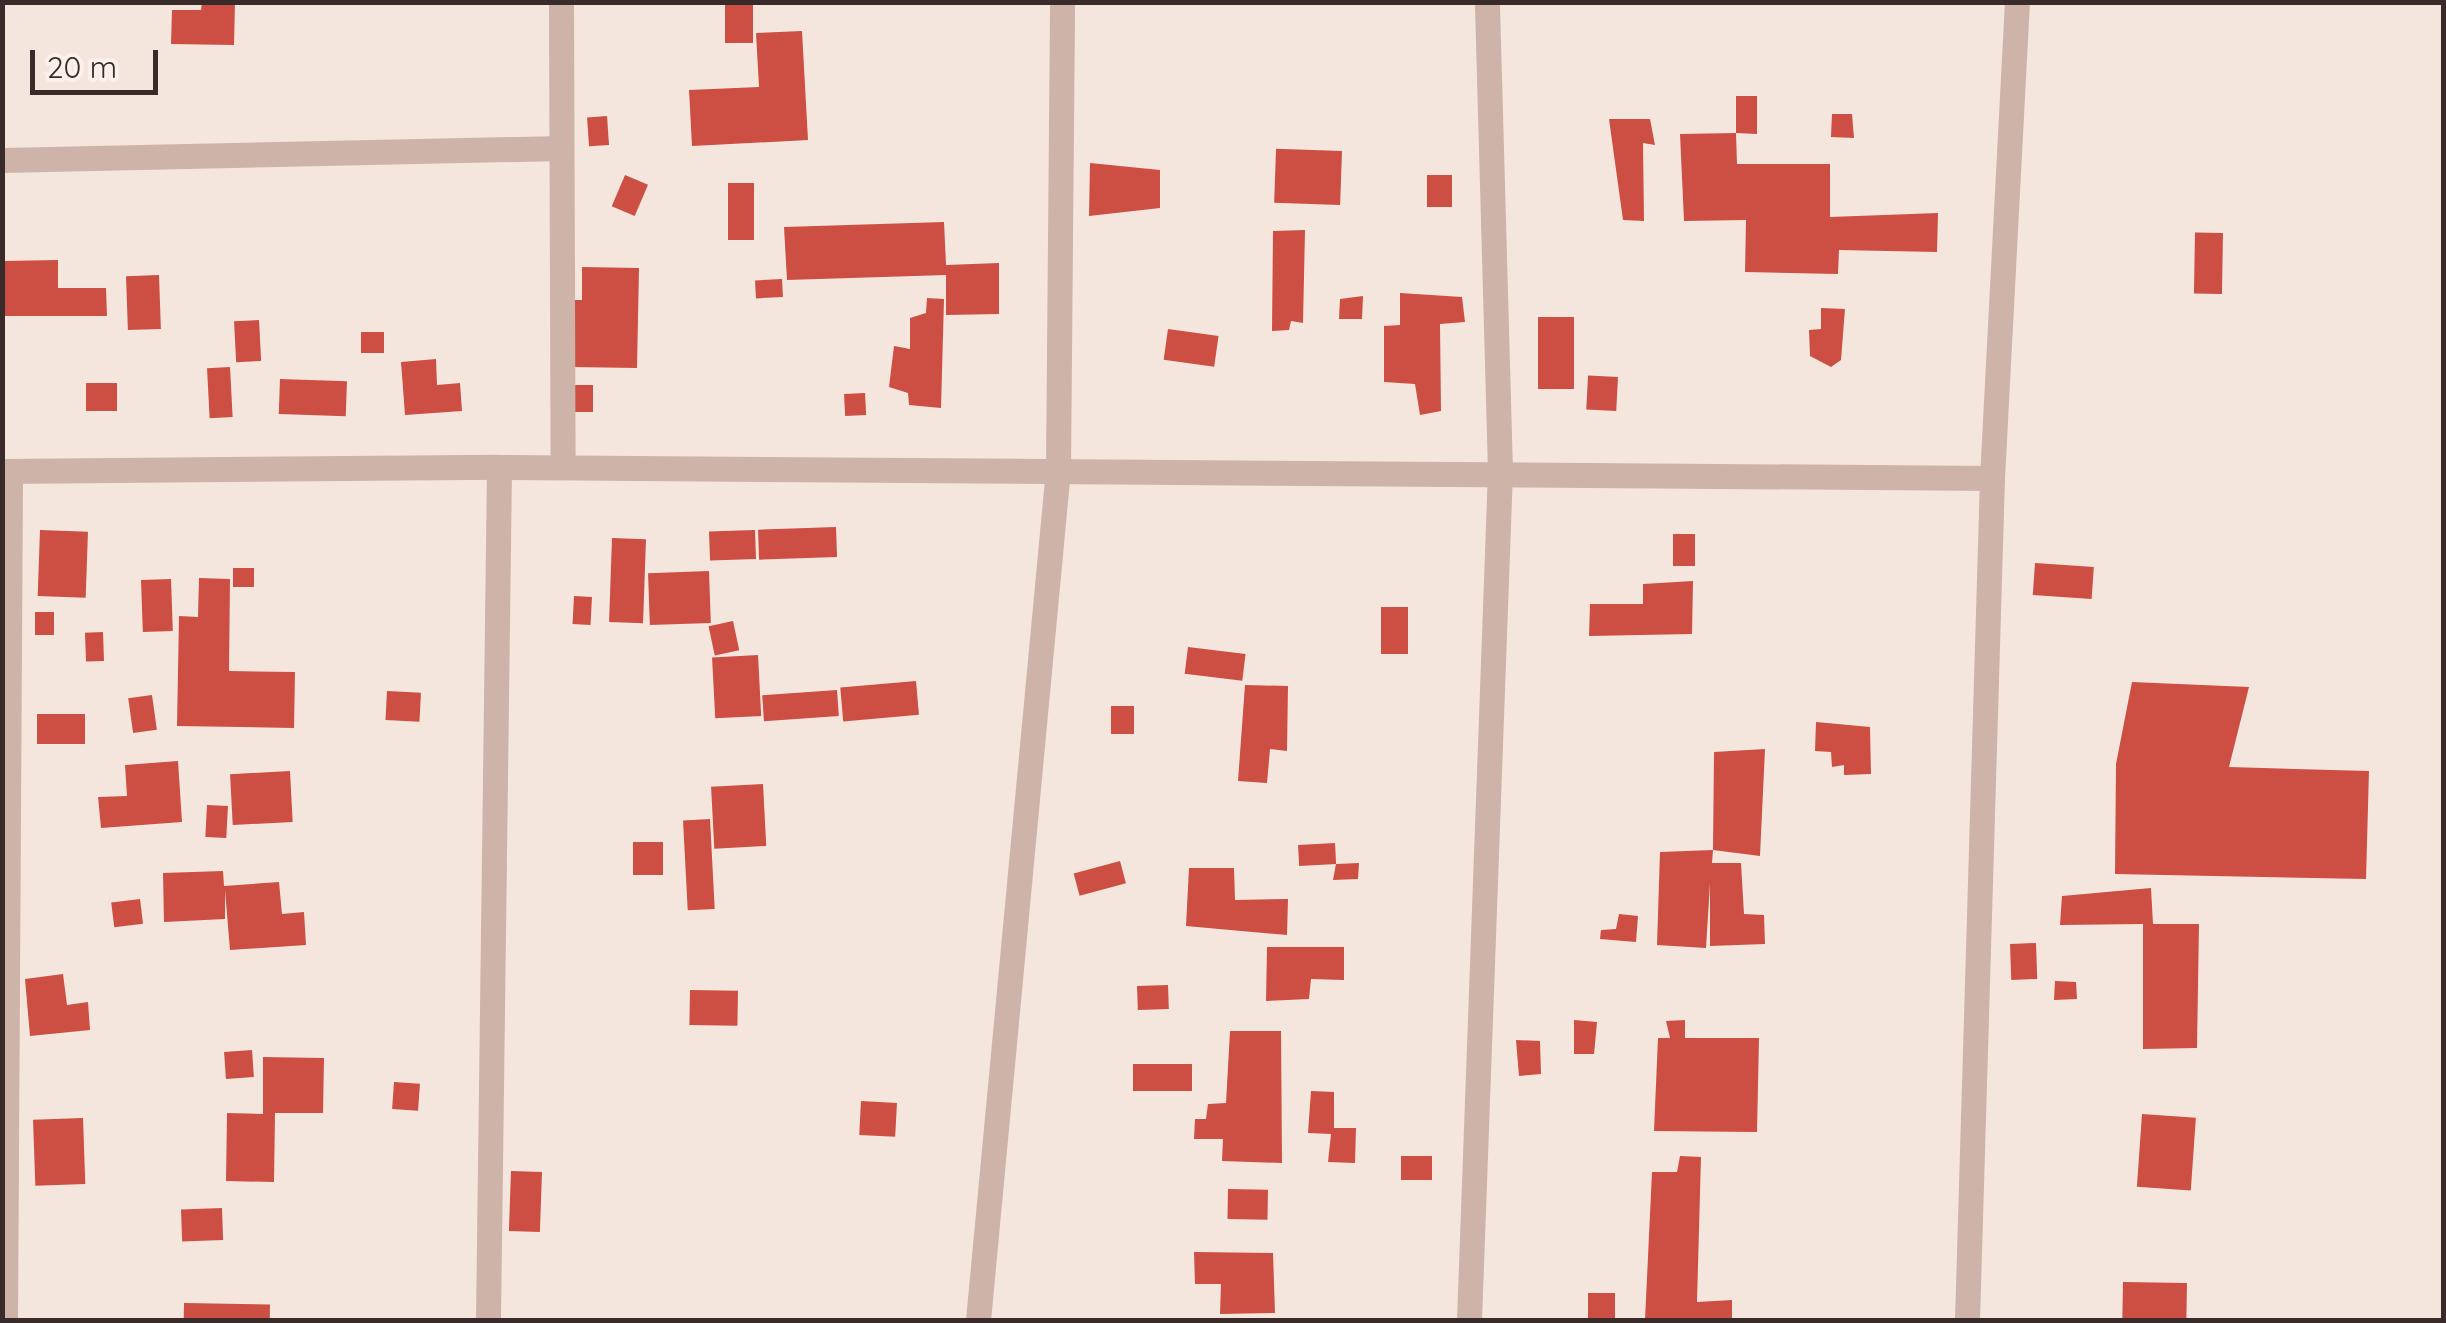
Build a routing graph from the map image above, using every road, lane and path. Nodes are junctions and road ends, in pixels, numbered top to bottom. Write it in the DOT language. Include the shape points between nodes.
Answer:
graph roads {
  1 [pos="561,2"];
  2 [pos="1062,2"];
  3 [pos="1487,2"];
  4 [pos="2017,2"];
  5 [pos="562,148"];
  6 [pos="2,160"];
  7 [pos="500,467"];
  8 [pos="563,467"];
  9 [pos="1058,469"];
  10 [pos="6,471"];
  11 [pos="1500,471"];
  12 [pos="1992,478"];
  13 [pos="6,1320"];
  14 [pos="488,1320"];
  15 [pos="978,1320"];
  16 [pos="1469,1320"];
  17 [pos="1966,1320"];
  1 -- 5 [label="street"];
  2 -- 9 [label="street"];
  3 -- 11 [label="street"];
  4 -- 12 [label="street"];
  5 -- 6 [label="street"];
  5 -- 8 [label="street"];
  7 -- 8 [label="street"];
  7 -- 10 [label="street"];
  7 -- 14 [label="street"];
  8 -- 9 [label="street"];
  9 -- 11 [label="street"];
  9 -- 15 [label="street"];
  10 -- 13 [label="street"];
  11 -- 12 [label="street"];
  11 -- 16 [label="street"];
  12 -- 17 [label="street"];
}
